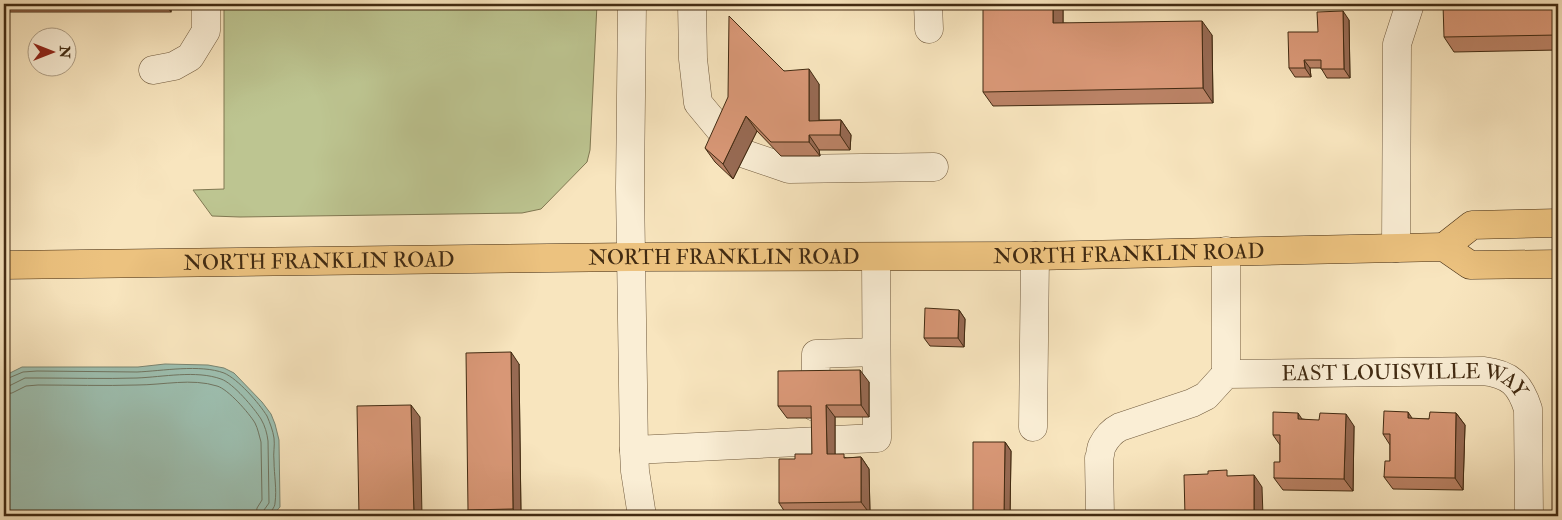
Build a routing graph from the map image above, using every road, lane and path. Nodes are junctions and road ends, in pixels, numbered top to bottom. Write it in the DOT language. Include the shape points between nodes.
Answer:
graph roads {
  1 [pos="206,4"];
  2 [pos="632,4"];
  3 [pos="692,4"];
  4 [pos="1410,4"];
  5 [pos="153,70"];
  6 [pos="934,167"];
  7 [pos="1558,224"];
  8 [pos="1444,247"];
  9 [pos="1396,248"];
  10 [pos="1226,251"];
  11 [pos="876,256"];
  12 [pos="1035,256"];
  13 [pos="631,257"];
  14 [pos="1558,264"];
  15 [pos="4,265"];
  16 [pos="876,352"];
  17 [pos="1226,374"];
  18 [pos="1033,427"];
  19 [pos="823,441"];
  20 [pos="634,450"];
  21 [pos="642,516"];
  22 [pos="1100,516"];
  23 [pos="1529,516"];
  1 -- 5 [label="street" via="206,32 190,57 174,66"];
  2 -- 13 [label="street"];
  3 -- 6 [label="street" via="698,103 736,146 789,169"];
  4 -- 9 [label="street" via="1397,44"];
  7 -- 8 [label="main road" via="1472,224"];
  8 -- 9 [label="main road, NORTH FRANKLIN ROAD"];
  8 -- 14 [label="main road" via="1470,265"];
  9 -- 10 [label="main road, NORTH FRANKLIN ROAD"];
  10 -- 12 [label="main road, NORTH FRANKLIN ROAD"];
  10 -- 17 [label="street"];
  11 -- 12 [label="main road, NORTH FRANKLIN ROAD"];
  11 -- 13 [label="main road, NORTH FRANKLIN ROAD"];
  11 -- 16 [label="street"];
  12 -- 18 [label="street"];
  13 -- 15 [label="main road, NORTH FRANKLIN ROAD"];
  13 -- 20 [label="street"];
  16 -- 19 [label="street" via="877,438"];
  16 -- 19 [label="street" via="816,354"];
  17 -- 22 [label="street" via="1203,398 1110,434 1101,447 1099,458"];
  17 -- 23 [label="street, EAST LOUISVILLE WAY" via="1483,371 1503,376 1523,393 1528,409"];
  19 -- 20 [label="street"];
  20 -- 21 [label="street"];
}
